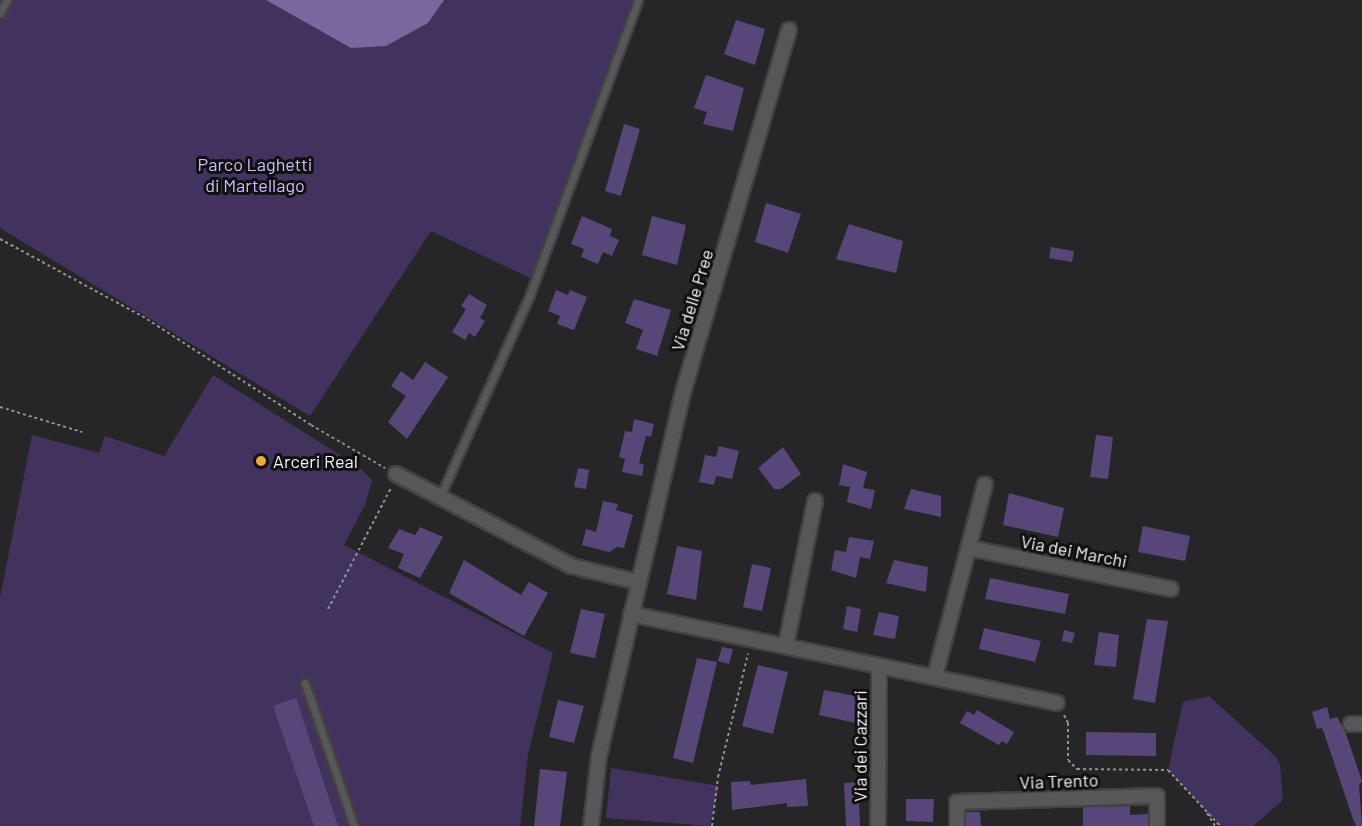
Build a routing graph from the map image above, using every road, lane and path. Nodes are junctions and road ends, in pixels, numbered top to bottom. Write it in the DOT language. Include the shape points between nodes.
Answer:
graph roads {
  1 [pos="8,0"];
  2 [pos="638,0"];
  3 [pos="0,13"];
  4 [pos="789,30"];
  5 [pos="0,239"];
  6 [pos="0,407"];
  7 [pos="82,432"];
  8 [pos="398,476"];
  9 [pos="986,484"];
  10 [pos="439,499"];
  11 [pos="815,501"];
  12 [pos="969,548"];
  13 [pos="638,582"];
  14 [pos="1171,589"];
  15 [pos="328,609"];
  16 [pos="631,614"];
  17 [pos="786,645"];
  18 [pos="750,648"];
  19 [pos="879,666"];
  20 [pos="935,676"];
  21 [pos="305,683"];
  22 [pos="1056,702"];
  23 [pos="1202,807"];
  24 [pos="354,826"];
  25 [pos="591,826"];
  26 [pos="712,826"];
  27 [pos="878,826"];
  28 [pos="957,826"];
  29 [pos="1157,826"];
  30 [pos="1215,826"];
  31 [pos="1220,826"];
  1 -- 3 [label="lane"];
  2 -- 10 [label="lane" via="529,297"];
  4 -- 13 [label="street, Via delle Pree" via="684,389"];
  5 -- 8 [label="path" via="142,316 310,425"];
  6 -- 7 [label="path"];
  8 -- 10 [label="street"];
  8 -- 15 [label="path"];
  9 -- 12 [label="street"];
  10 -- 13 [label="street" via="571,566"];
  11 -- 17 [label="street"];
  12 -- 14 [label="street, Via dei Marchi"];
  12 -- 20 [label="street"];
  13 -- 16 [label="street, Via delle Pree"];
  16 -- 17 [label="street"];
  16 -- 25 [label="street, Via delle Pree" via="599,756"];
  17 -- 19 [label="street"];
  18 -- 26 [label="path" via="718,777"];
  19 -- 20 [label="street"];
  19 -- 27 [label="street, Via dei Cazzari"];
  20 -- 22 [label="street"];
  21 -- 24 [label="lane"];
  22 -- 23 [label="path" via="1068,723 1068,760 1077,769 1168,770"];
  23 -- 30 [label="path"];
  23 -- 31 [label="path"];
  28 -- 29 [label="street, Via Trento" via="957,802 1157,796"];
}
